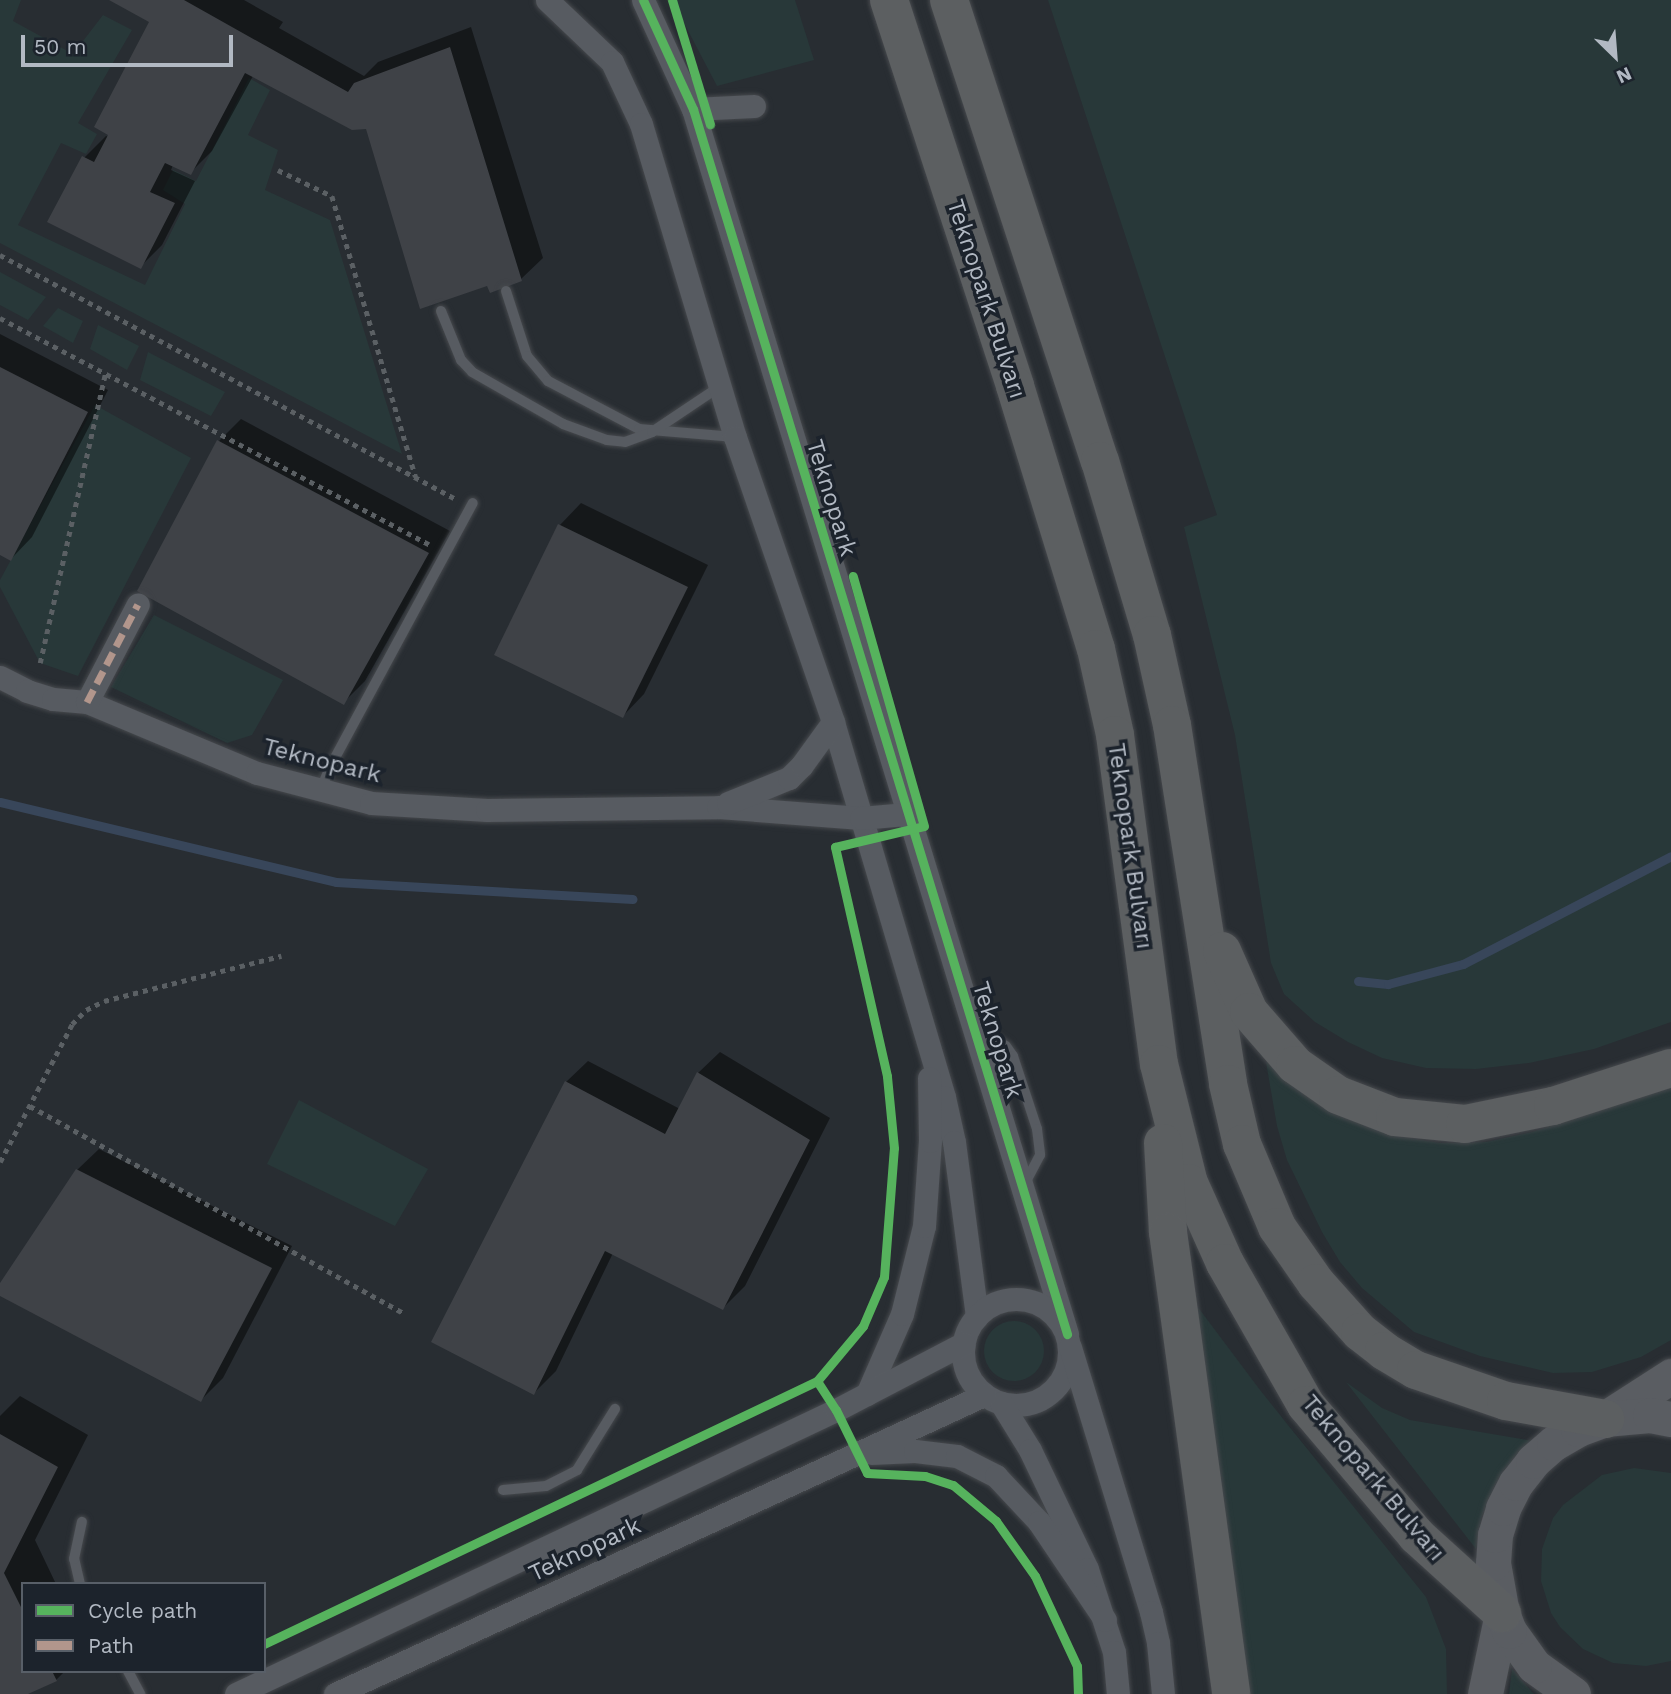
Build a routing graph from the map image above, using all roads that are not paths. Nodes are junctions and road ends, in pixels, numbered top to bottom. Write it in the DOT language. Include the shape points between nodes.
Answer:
graph roads {
  1 [pos="547,0"];
  2 [pos="643,0"];
  3 [pos="949,0"];
  4 [pos="889,9"];
  5 [pos="754,106"];
  6 [pos="693,109"];
  7 [pos="506,291"];
  8 [pos="442,311"];
  9 [pos="719,387"];
  10 [pos="652,432"];
  11 [pos="735,437"];
  12 [pos="473,503"];
  13 [pos="138,604"];
  14 [pos="0,664"];
  15 [pos="0,677"];
  16 [pos="53,699"];
  17 [pos="87,702"];
  18 [pos="832,722"];
  19 [pos="320,791"];
  20 [pos="718,807"];
  21 [pos="906,814"];
  22 [pos="861,818"];
  23 [pos="1200,900"];
  24 [pos="972,1023"];
  25 [pos="929,1047"];
  26 [pos="1159,1064"];
  27 [pos="1671,1068"];
  28 [pos="1022,1189"];
  29 [pos="977,1316"];
  30 [pos="1068,1340"];
  31 [pos="964,1343"];
  32 [pos="1671,1376"];
  33 [pos="867,1394"];
  34 [pos="992,1399"];
  35 [pos="615,1409"];
  36 [pos="1605,1419"];
  37 [pos="1671,1419"];
  38 [pos="857,1454"];
  39 [pos="503,1490"];
  40 [pos="82,1522"];
  41 [pos="80,1582"];
  42 [pos="1502,1614"];
  43 [pos="1105,1620"];
  44 [pos="129,1673"];
  45 [pos="140,1694"];
  46 [pos="236,1694"];
  47 [pos="335,1694"];
  48 [pos="1118,1694"];
  49 [pos="1163,1694"];
  50 [pos="1231,1694"];
  51 [pos="1485,1694"];
  52 [pos="1573,1694"];
  1 -- 9 [label="street" via="612,62 633,101"];
  2 -- 6 [label="street, Teknopark"];
  3 -- 23 [label="highway" via="1152,635 1172,725"];
  4 -- 26 [label="highway, Teknopark Bulvarı" via="1015,386 1096,649 1115,735"];
  5 -- 6 [label="street"];
  6 -- 21 [label="street, Teknopark"];
  7 -- 10 [label="lane" via="527,356 539,374"];
  8 -- 10 [label="lane" via="461,360 481,378 587,434 625,442"];
  9 -- 10 [label="lane"];
  9 -- 11 [label="street"];
  10 -- 11 [label="lane"];
  11 -- 18 [label="street"];
  12 -- 19 [label="lane"];
  13 -- 17 [label="street"];
  14 -- 16 [label="street"];
  15 -- 16 [label="street, Teknopark"];
  16 -- 17 [label="street, Teknopark"];
  17 -- 19 [label="street, Teknopark" via="257,773"];
  18 -- 20 [label="street, Teknopark" via="789,778"];
  18 -- 22 [label="street"];
  19 -- 20 [label="street, Teknopark" via="419,808"];
  20 -- 22 [label="street, Teknopark"];
  21 -- 22 [label="street, Teknopark"];
  21 -- 24 [label="street, Teknopark"];
  22 -- 25 [label="street"];
  23 -- 27 [label="highway" via="1249,1012 1296,1065 1338,1095 1395,1117 1465,1124 1553,1106"];
  23 -- 36 [label="highway" via="1228,1084 1242,1144 1277,1227 1316,1283 1360,1332 1416,1370 1506,1401"];
  24 -- 28 [label="street, Teknopark"];
  24 -- 28 [label="lane" via="1013,1056 1037,1129 1040,1155"];
  25 -- 29 [label="street" via="954,1142"];
  25 -- 33 [label="street" via="930,1141 924,1226 902,1314"];
  26 -- 42 [label="highway, Teknopark Bulvarı" via="1178,1147 1205,1223 1306,1405 1417,1536"];
  26 -- 50 [label="highway" via="1168,1232"];
  28 -- 30 [label="street, Teknopark"];
  29 -- 30 [label="street, Teknopark" via="1000,1301 1027,1300 1052,1311"];
  29 -- 31 [label="street"];
  30 -- 34 [label="street, Teknopark" via="1065,1372 1050,1393 1026,1404"];
  30 -- 49 [label="street, Teknopark" via="1151,1612"];
  31 -- 33 [label="street, Teknopark"];
  31 -- 34 [label="street, Teknopark" via="967,1372"];
  32 -- 36 [label="main road"];
  33 -- 46 [label="street, Teknopark"];
  34 -- 38 [label="street, Teknopark"];
  34 -- 43 [label="street, Teknopark" via="1030,1450 1072,1533"];
  35 -- 39 [label="lane" via="578,1470 546,1486"];
  36 -- 37 [label="main road" via="1650,1415"];
  36 -- 42 [label="main road" via="1554,1443 1516,1483 1495,1535 1493,1563"];
  38 -- 43 [label="street, Teknopark" via="915,1451 957,1456 996,1476 1039,1522"];
  38 -- 47 [label="street, Teknopark"];
  40 -- 41 [label="lane" via="74,1559"];
  42 -- 51 [label="main road"];
  42 -- 52 [label="main road" via="1534,1666"];
  43 -- 48 [label="street, Teknopark"];
  44 -- 45 [label="lane"];
}
